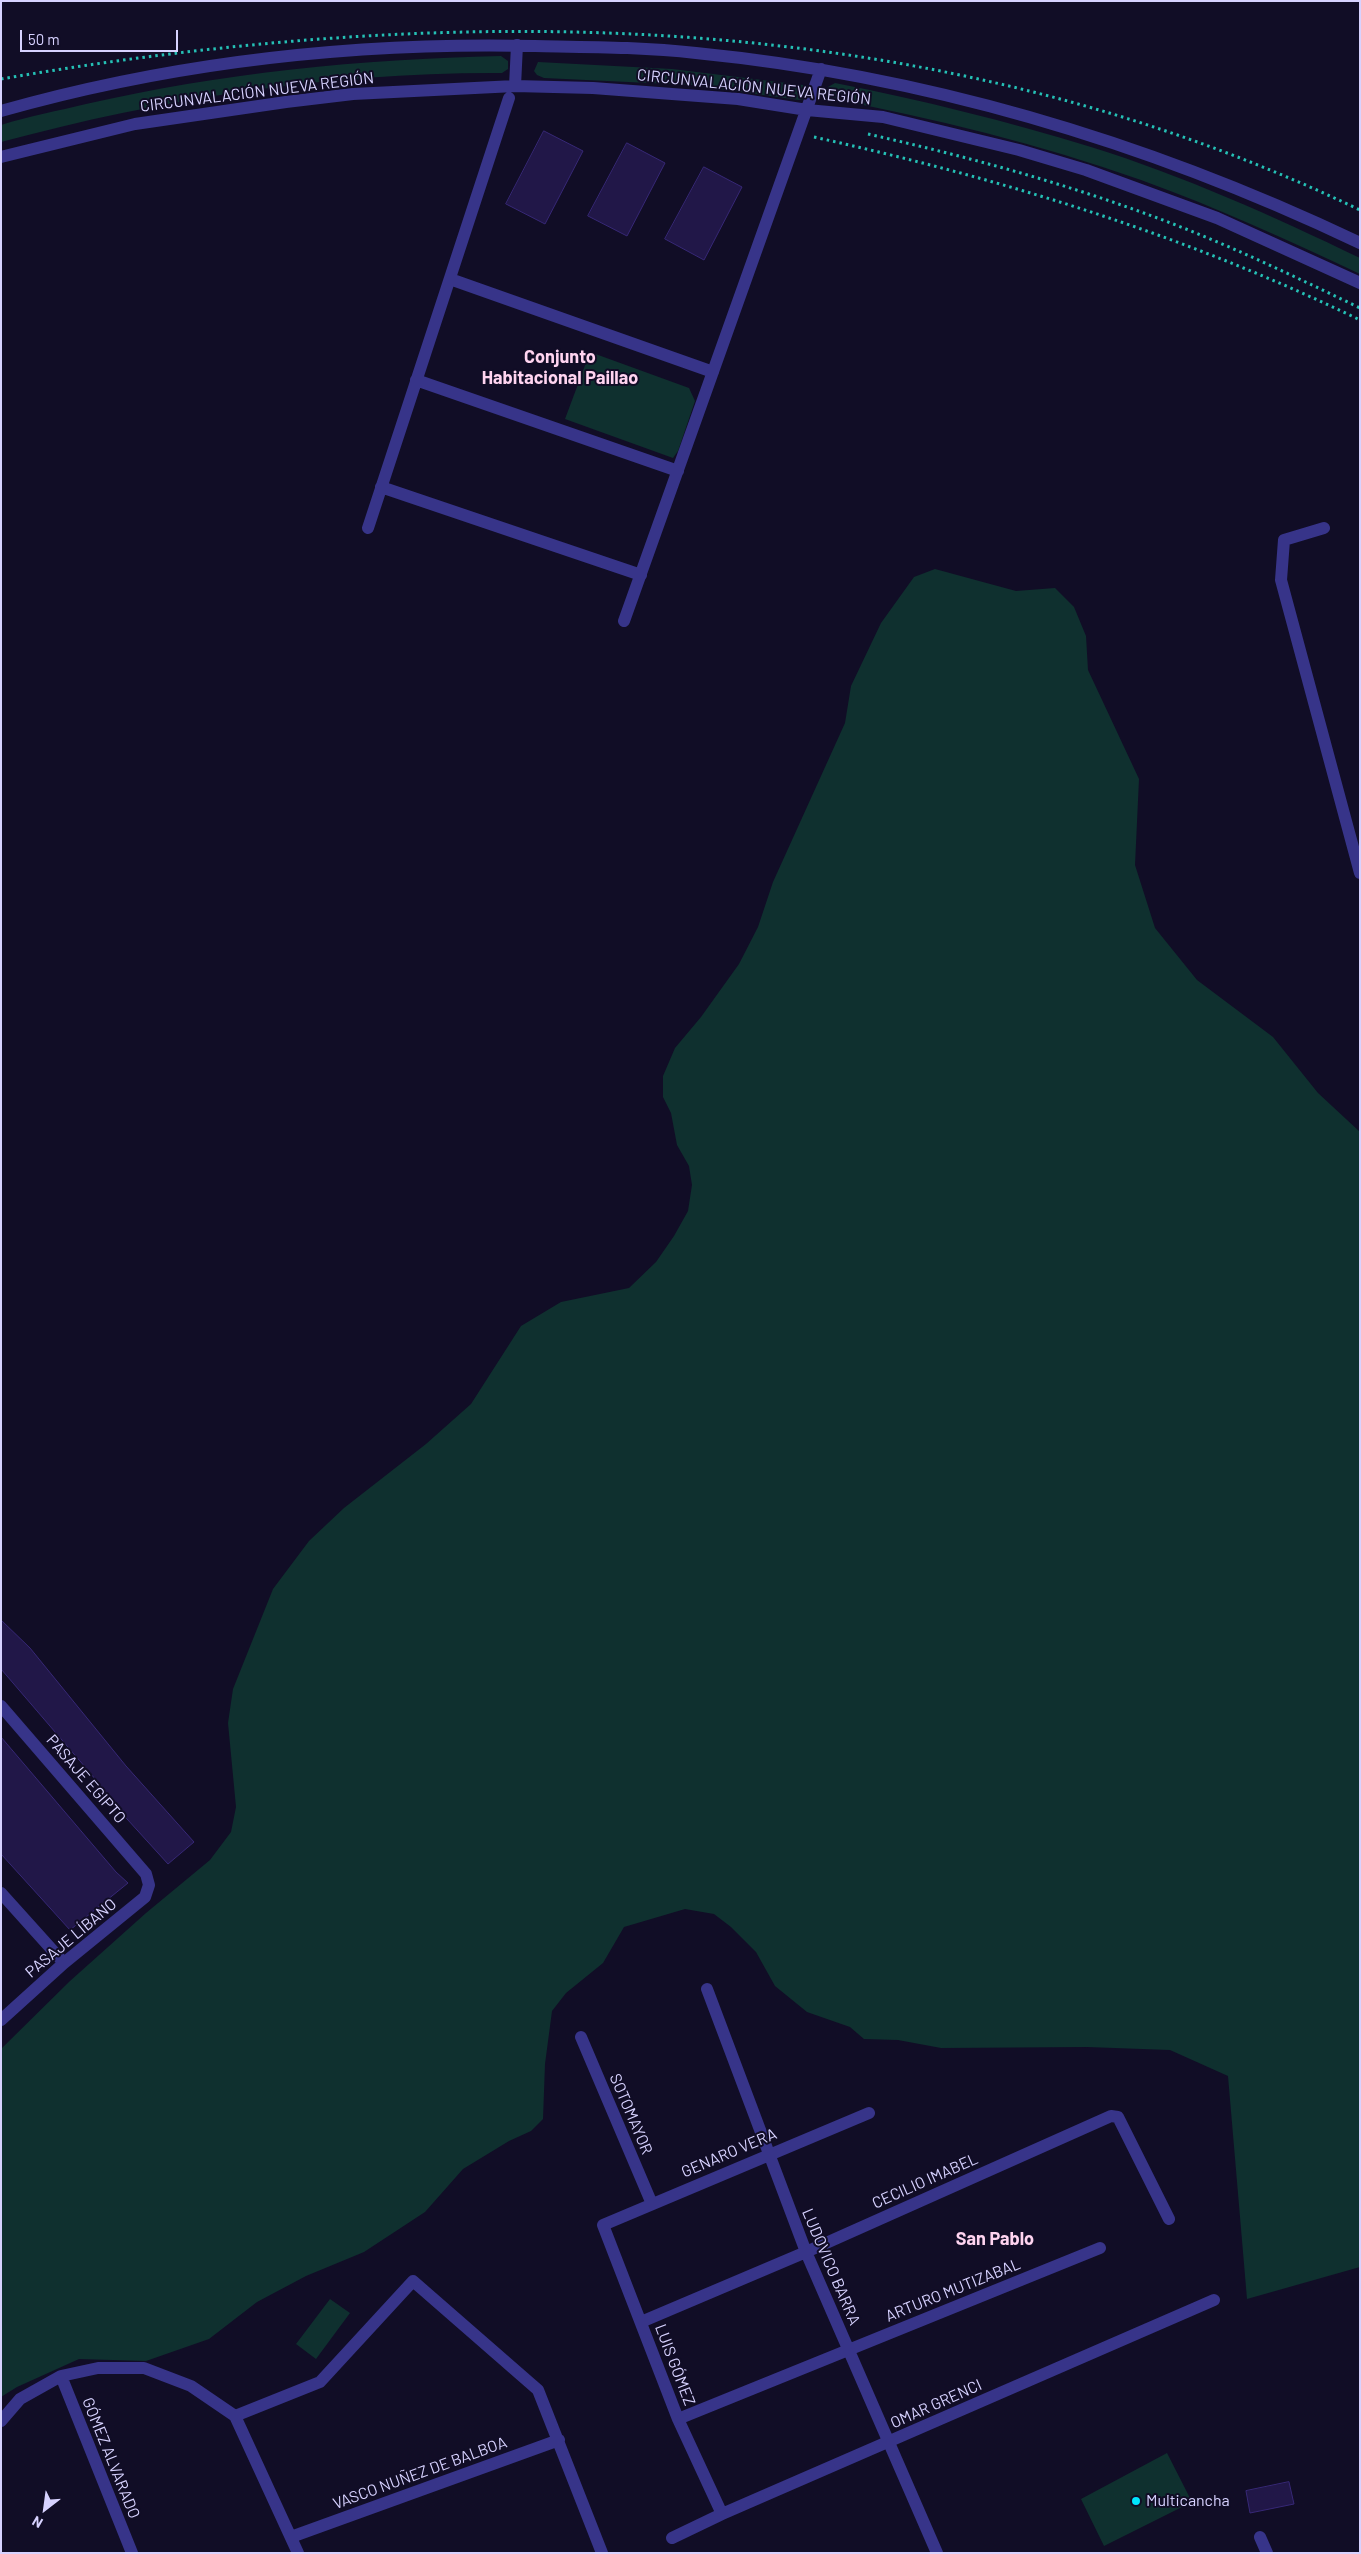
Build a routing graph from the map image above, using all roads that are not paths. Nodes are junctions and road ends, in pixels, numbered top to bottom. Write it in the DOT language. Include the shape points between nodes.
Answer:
graph roads {
  1 [pos="517,45"];
  2 [pos="821,69"];
  3 [pos="515,86"];
  4 [pos="807,110"];
  5 [pos="1,111"];
  6 [pos="1,157"];
  7 [pos="1360,243"];
  8 [pos="450,279"];
  9 [pos="1360,283"];
  10 [pos="713,372"];
  11 [pos="416,380"];
  12 [pos="678,472"];
  13 [pos="381,487"];
  14 [pos="368,528"];
  15 [pos="1324,528"];
  16 [pos="641,575"];
  17 [pos="624,621"];
  18 [pos="1360,873"];
  19 [pos="1,1706"];
  20 [pos="146,1874"];
  21 [pos="1,1894"];
  22 [pos="64,1963"];
  23 [pos="707,1989"];
  24 [pos="1,2020"];
  25 [pos="580,2036"];
  26 [pos="869,2113"];
  27 [pos="767,2154"];
  28 [pos="652,2204"];
  29 [pos="1169,2219"];
  30 [pos="603,2225"];
  31 [pos="1100,2248"];
  32 [pos="806,2252"];
  33 [pos="1214,2300"];
  34 [pos="641,2322"];
  35 [pos="848,2351"];
  36 [pos="61,2376"];
  37 [pos="235,2416"];
  38 [pos="678,2419"];
  39 [pos="1,2421"];
  40 [pos="559,2440"];
  41 [pos="889,2442"];
  42 [pos="722,2514"];
  43 [pos="292,2537"];
  44 [pos="1260,2537"];
  45 [pos="672,2538"];
  46 [pos="132,2553"];
  47 [pos="298,2553"];
  48 [pos="602,2553"];
  49 [pos="936,2553"];
  50 [pos="1267,2553"];
  1 -- 2 [label="street, CIRCUNVALACIÓN NUEVA REGIÓN" via="694,52"];
  1 -- 3 [label="street"];
  1 -- 5 [label="street, CIRCUNVALACIÓN NUEVA REGIÓN" via="473,44 316,52 122,83"];
  2 -- 4 [label="street"];
  2 -- 7 [label="street, CIRCUNVALACIÓN NUEVA REGIÓN" via="971,100 1118,144 1261,198"];
  3 -- 4 [label="street, CIRCUNVALACIÓN NUEVA REGIÓN" via="684,94"];
  3 -- 6 [label="street, CIRCUNVALACIÓN NUEVA REGIÓN" via="353,94 286,102 136,124"];
  3 -- 8 [label="street"];
  4 -- 9 [label="street, CIRCUNVALACIÓN NUEVA REGIÓN" via="883,117 951,132 1086,170 1217,218"];
  4 -- 10 [label="street"];
  8 -- 10 [label="street"];
  8 -- 11 [label="street"];
  10 -- 12 [label="street"];
  11 -- 12 [label="street"];
  11 -- 13 [label="street"];
  12 -- 16 [label="street"];
  13 -- 14 [label="street"];
  13 -- 16 [label="street"];
  15 -- 18 [label="street" via="1284,540 1281,580"];
  16 -- 17 [label="street"];
  19 -- 20 [label="street, PASAJE EGIPTO"];
  20 -- 22 [label="street, PASAJE LÍBANO" via="149,1885 145,1897"];
  21 -- 22 [label="street"];
  22 -- 24 [label="street, PASAJE LÍBANO"];
  23 -- 27 [label="street, LUDOVICO BARRA"];
  25 -- 28 [label="street, SOTOMAYOR"];
  26 -- 27 [label="street, GENARO VERA"];
  27 -- 28 [label="street, GENARO VERA"];
  27 -- 32 [label="street, LUDOVICO BARRA"];
  28 -- 30 [label="street, GENARO VERA"];
  29 -- 32 [label="street, CECILIO IMABEL" via="1118,2117 1111,2116"];
  30 -- 34 [label="street, LUIS GÓMEZ"];
  31 -- 35 [label="street, ARTURO MUTIZABAL"];
  32 -- 34 [label="street, CECILIO IMABEL"];
  32 -- 35 [label="street, LUDOVICO BARRA"];
  33 -- 41 [label="street, OMAR GRENCI"];
  34 -- 38 [label="street, LUIS GÓMEZ"];
  35 -- 38 [label="street, ARTURO MUTIZABAL"];
  35 -- 41 [label="street, LUDOVICO BARRA"];
  36 -- 37 [label="street" via="98,2368 144,2368 190,2386"];
  36 -- 39 [label="street" via="20,2399"];
  36 -- 46 [label="street, GÓMEZ ALVARADO"];
  37 -- 40 [label="street" via="320,2382 413,2281 538,2390"];
  37 -- 43 [label="street"];
  38 -- 42 [label="street, LUIS GÓMEZ"];
  40 -- 43 [label="street, VASCO NUÑEZ DE BALBOA"];
  40 -- 48 [label="street"];
  41 -- 42 [label="street, OMAR GRENCI"];
  41 -- 49 [label="street, LUDOVICO BARRA"];
  42 -- 45 [label="street, OMAR GRENCI"];
  43 -- 47 [label="street"];
  44 -- 50 [label="street"];
}
